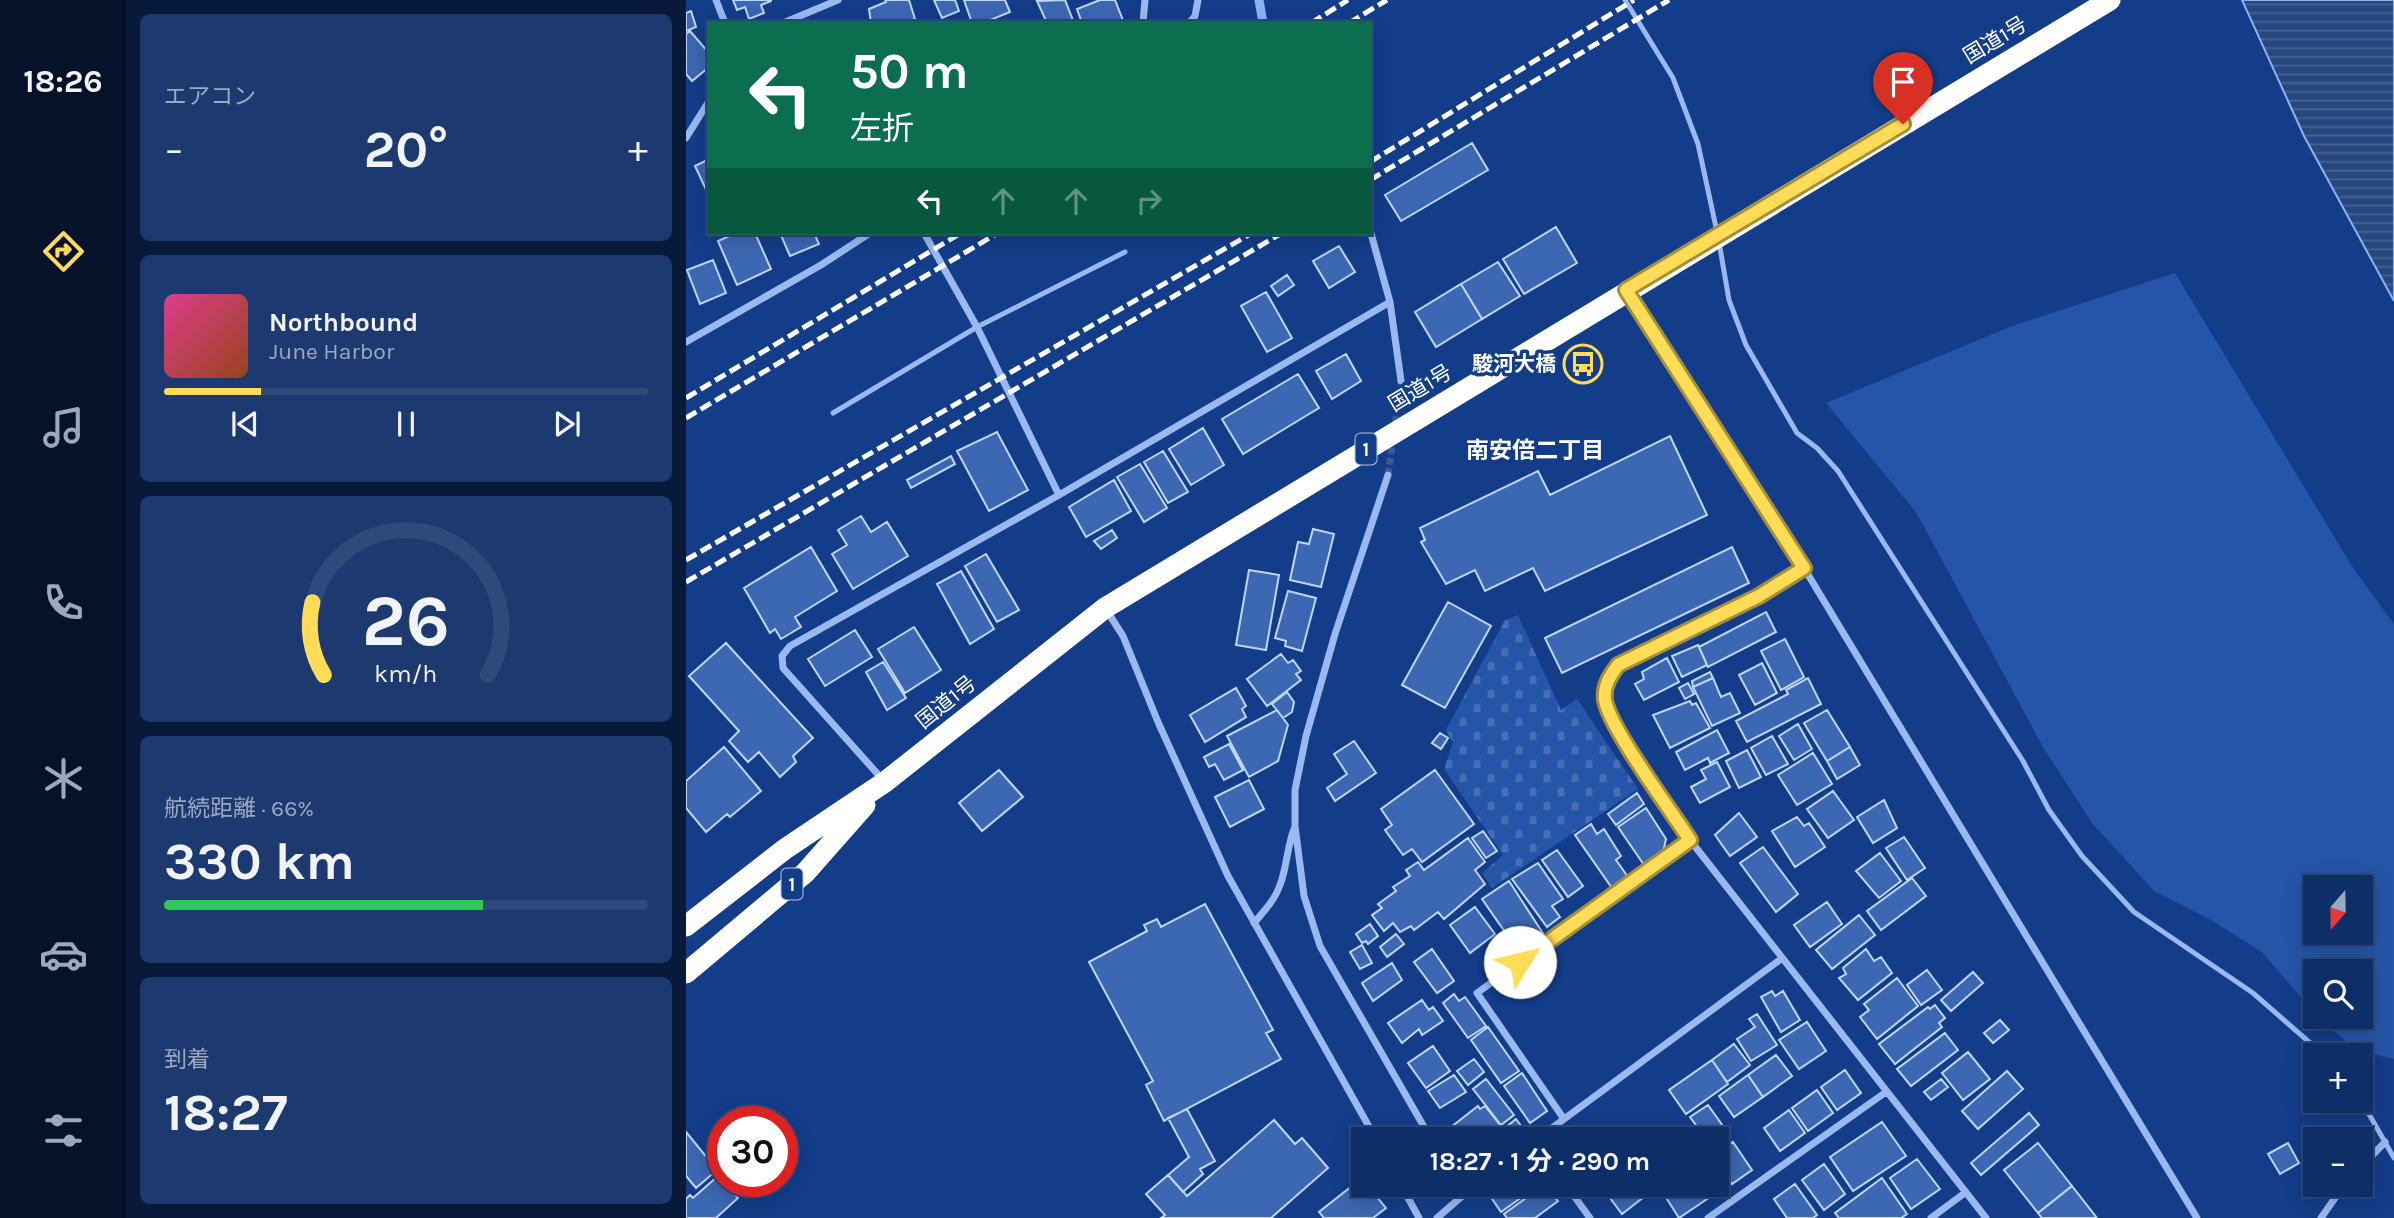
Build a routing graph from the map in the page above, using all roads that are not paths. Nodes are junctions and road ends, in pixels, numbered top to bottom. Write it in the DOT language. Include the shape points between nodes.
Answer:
graph roads {
  1 [pos="716,0"];
  2 [pos="838,0"];
  3 [pos="1145,0"];
  4 [pos="1198,0"];
  5 [pos="1625,0"];
  6 [pos="2110,0"];
  7 [pos="725,21"];
  8 [pos="788,21"];
  9 [pos="1143,21"];
  10 [pos="1191,21"];
  11 [pos="707,104"];
  12 [pos="686,138"];
  13 [pos="867,235"];
  14 [pos="925,235"];
  15 [pos="1372,235"];
  16 [pos="1125,252"];
  17 [pos="1626,290"];
  18 [pos="1390,302"];
  19 [pos="976,327"];
  20 [pos="686,342"];
  21 [pos="1401,381"];
  22 [pos="833,413"];
  23 [pos="1388,475"];
  24 [pos="1059,495"];
  25 [pos="1804,568"];
  26 [pos="1105,608"];
  27 [pos="885,782"];
  28 [pos="1295,826"];
  29 [pos="1690,840"];
  30 [pos="1254,923"];
  31 [pos="686,926"];
  32 [pos="1781,959"];
  33 [pos="686,973"];
  34 [pos="2310,1043"];
  35 [pos="1886,1091"];
  36 [pos="2368,1113"];
  37 [pos="1564,1119"];
  38 [pos="1369,1127"];
  39 [pos="1424,1127"];
  40 [pos="1553,1127"];
  41 [pos="2385,1142"];
  42 [pos="2373,1154"];
  43 [pos="2394,1158"];
  44 [pos="1966,1192"];
  45 [pos="1408,1197"];
  46 [pos="1459,1197"];
  47 [pos="1575,1197"];
  48 [pos="2336,1197"];
  49 [pos="1439,1217"];
  50 [pos="1419,1218"];
  51 [pos="1590,1218"];
  52 [pos="1708,1218"];
  53 [pos="1931,1218"];
  54 [pos="1986,1218"];
  55 [pos="2197,1218"];
  56 [pos="2321,1218"];
  1 -- 7 [label="street"];
  2 -- 8 [label="street"];
  3 -- 9 [label="street"];
  4 -- 10 [label="street"];
  5 -- 34 [label="lane" via="1672,78 1698,144 1730,300 1746,345 1797,433 1838,471 2082,856 2134,912 2252,993"];
  6 -- 17 [label="highway, 国道1号 / 1"];
  11 -- 12 [label="street"];
  13 -- 20 [label="street"];
  14 -- 19 [label="street"];
  15 -- 18 [label="street"];
  16 -- 19 [label="lane"];
  17 -- 25 [label="street"];
  17 -- 26 [label="highway, 国道1号 / 1"];
  18 -- 21 [label="street"];
  18 -- 24 [label="street"];
  19 -- 22 [label="lane"];
  19 -- 24 [label="street"];
  23 -- 28 [label="street" via="1306,736 1295,790"];
  24 -- 27 [label="street" via="790,646 782,656 782,668"];
  25 -- 29 [label="street" via="1759,596 1618,665 1607,680 1605,699 1613,722"];
  25 -- 55 [label="street"];
  26 -- 27 [label="highway, 国道1号 / 1"];
  26 -- 30 [label="street" via="1124,636 1158,722"];
  27 -- 31 [label="highway, 国道1号 / 1" via="785,849"];
  27 -- 33 [label="highway, 国道1号 / 1" via="805,873"];
  28 -- 30 [label="street" via="1281,884"];
  28 -- 39 [label="street" via="1304,896 1320,946"];
  29 -- 32 [label="street"];
  29 -- 37 [label="street" via="1477,993"];
  30 -- 38 [label="street"];
  32 -- 35 [label="street"];
  32 -- 37 [label="street"];
  35 -- 44 [label="street"];
  35 -- 52 [label="street"];
  36 -- 41 [label="lane"];
  37 -- 40 [label="street"];
  41 -- 42 [label="street"];
  41 -- 43 [label="lane"];
  44 -- 53 [label="street"];
  44 -- 54 [label="street"];
  45 -- 50 [label="street"];
  46 -- 49 [label="street"];
  47 -- 51 [label="street"];
  48 -- 56 [label="street"];
}
